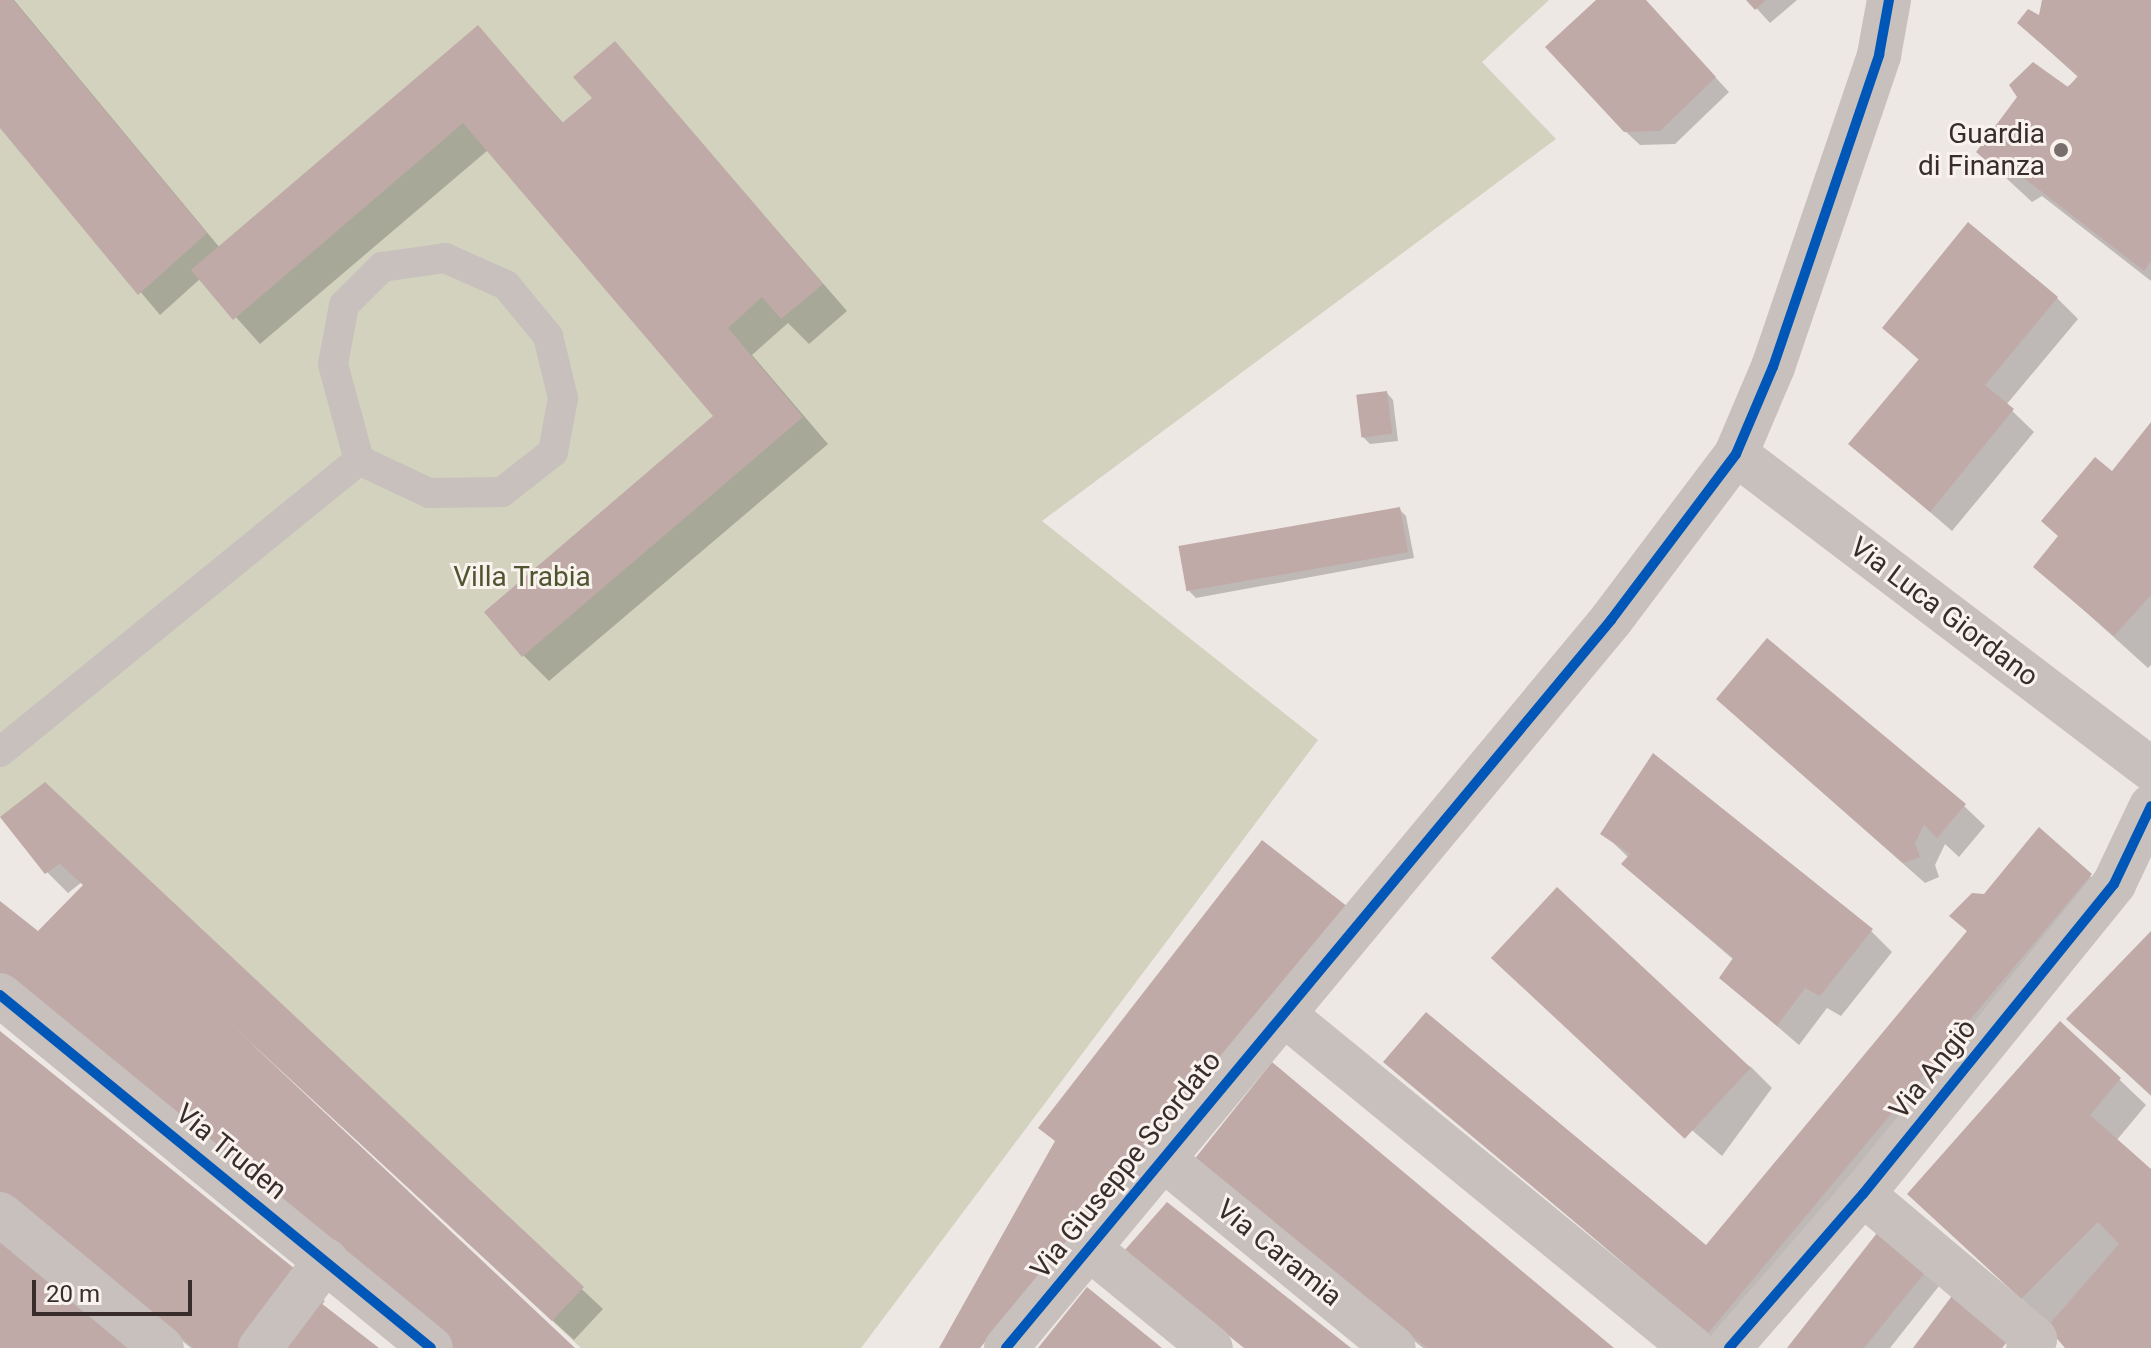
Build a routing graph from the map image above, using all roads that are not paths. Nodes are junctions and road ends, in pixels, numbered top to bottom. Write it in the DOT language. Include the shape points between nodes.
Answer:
graph roads {
  1 [pos="1889,0"];
  2 [pos="1736,454"];
  3 [pos="359,460"];
  4 [pos="0,752"];
  5 [pos="2151,769"];
  6 [pos="2151,806"];
  7 [pos="0,995"];
  8 [pos="1286,1016"];
  9 [pos="1163,1159"];
  10 [pos="1863,1194"];
  11 [pos="0,1214"];
  12 [pos="1090,1249"];
  13 [pos="326,1260"];
  14 [pos="162,1348"];
  15 [pos="260,1348"];
  16 [pos="431,1348"];
  17 [pos="1006,1348"];
  18 [pos="1211,1348"];
  19 [pos="1394,1348"];
  20 [pos="1692,1348"];
  21 [pos="1729,1348"];
  22 [pos="2028,1348"];
  1 -- 2 [label="street, Via Giuseppe Scordato" via="1879,55 1773,367"];
  2 -- 5 [label="street, Via Luca Giordano"];
  2 -- 8 [label="street, Via Giuseppe Scordato" via="1611,620"];
  3 -- 3 [label="lane" via="333,364 344,305 382,267 445,258 506,285 548,336 563,398 553,452 502,492 429,493"];
  3 -- 4 [label="lane"];
  6 -- 10 [label="street, Via Angiò" via="2114,884"];
  7 -- 13 [label="street, Via Truden"];
  8 -- 9 [label="street, Via Giuseppe Scordato"];
  8 -- 20 [label="street"];
  9 -- 12 [label="street, Via Giuseppe Scordato"];
  9 -- 19 [label="street, Via Caramia"];
  10 -- 21 [label="street, Via Angiò"];
  10 -- 22 [label="street" via="2035,1339"];
  11 -- 14 [label="street"];
  12 -- 17 [label="street, Via Giuseppe Scordato"];
  12 -- 18 [label="street"];
  13 -- 15 [label="street"];
  13 -- 16 [label="street, Via Truden"];
}
